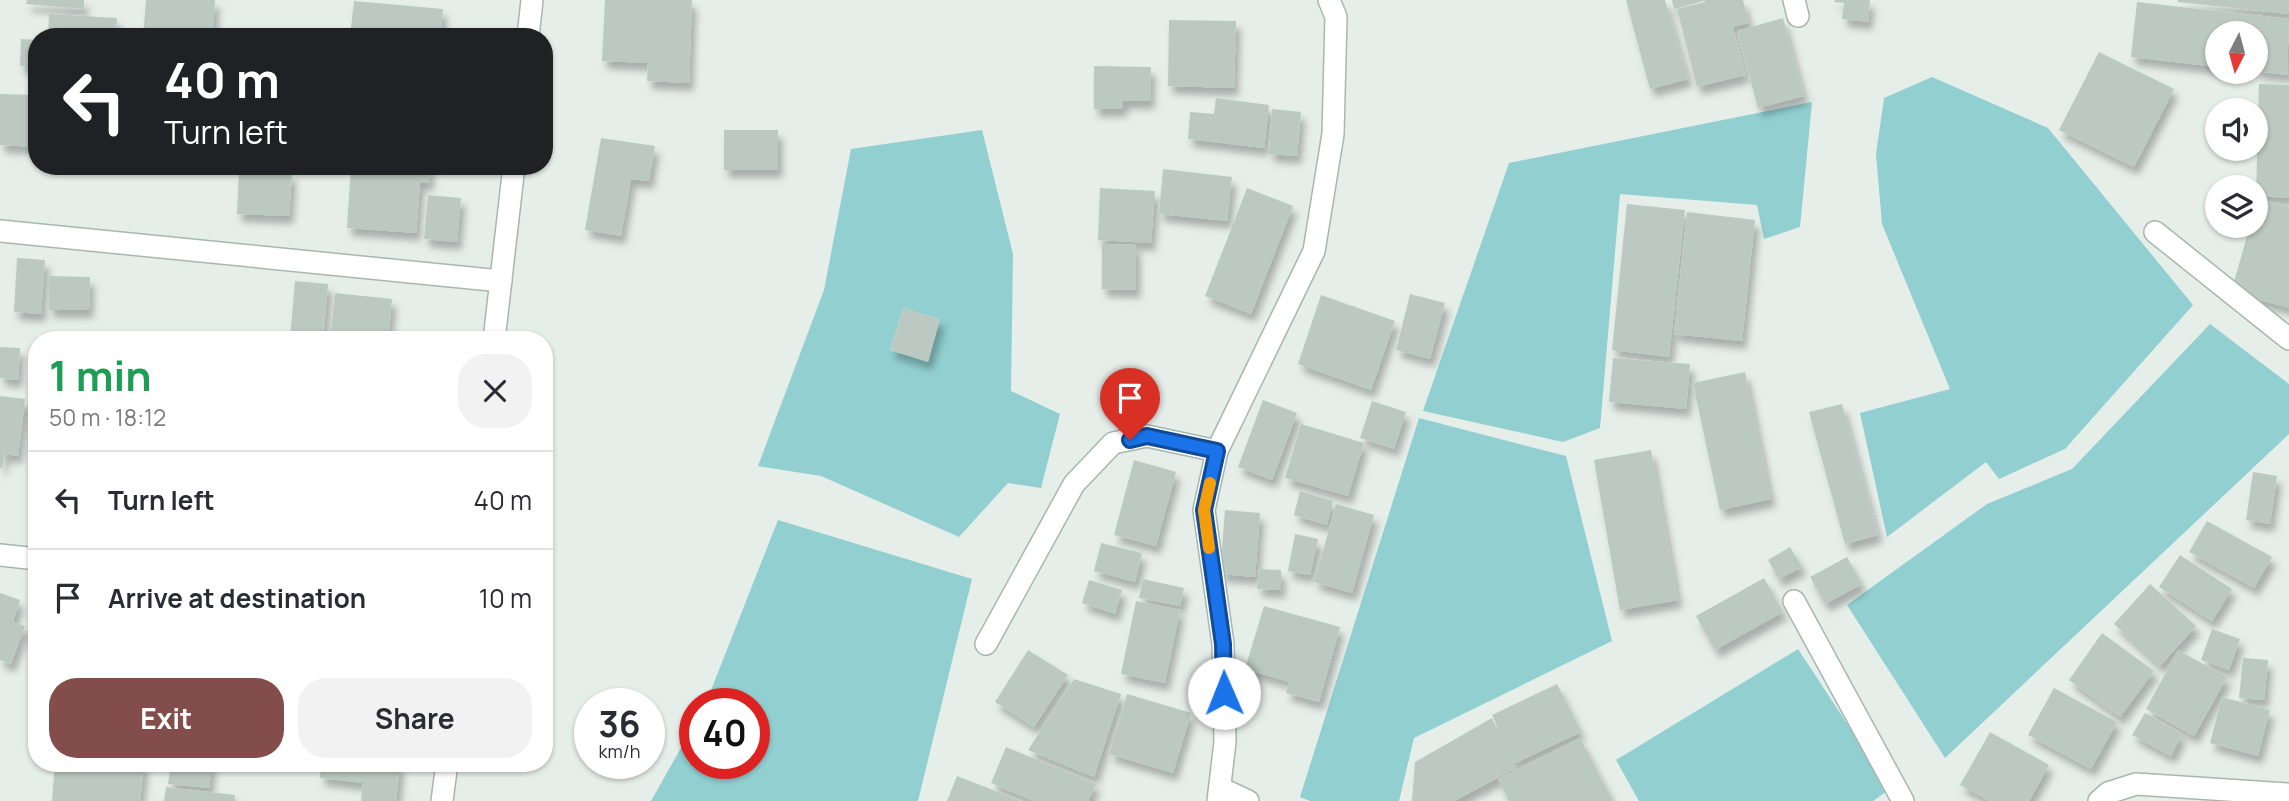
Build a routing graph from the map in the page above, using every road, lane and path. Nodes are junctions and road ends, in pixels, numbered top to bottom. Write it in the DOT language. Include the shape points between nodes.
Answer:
graph roads {
  1 [pos="532,0"];
  2 [pos="1329,0"];
  3 [pos="529,28"];
  4 [pos="513,175"];
  5 [pos="0,231"];
  6 [pos="2155,232"];
  7 [pos="500,281"];
  8 [pos="495,331"];
  9 [pos="2289,339"];
  10 [pos="1217,451"];
  11 [pos="0,555"];
  12 [pos="28,558"];
  13 [pos="1794,601"];
  14 [pos="986,644"];
  15 [pos="446,772"];
  16 [pos="1219,794"];
  17 [pos="2289,794"];
  18 [pos="442,801"];
  19 [pos="1248,801"];
  20 [pos="1903,801"];
  21 [pos="2099,801"];
  1 -- 3 [label="street"];
  2 -- 10 [label="street" via="1336,18 1333,134 1314,251"];
  4 -- 7 [label="street"];
  5 -- 7 [label="street"];
  6 -- 9 [label="street"];
  7 -- 8 [label="street"];
  10 -- 14 [label="street" via="1147,436 1113,443 1074,484"];
  10 -- 16 [label="street" via="1204,510 1223,644 1225,742"];
  11 -- 12 [label="street"];
  13 -- 20 [label="street"];
  15 -- 18 [label="street"];
  16 -- 19 [label="street"];
  17 -- 21 [label="street" via="2136,784 2108,793"];
}
